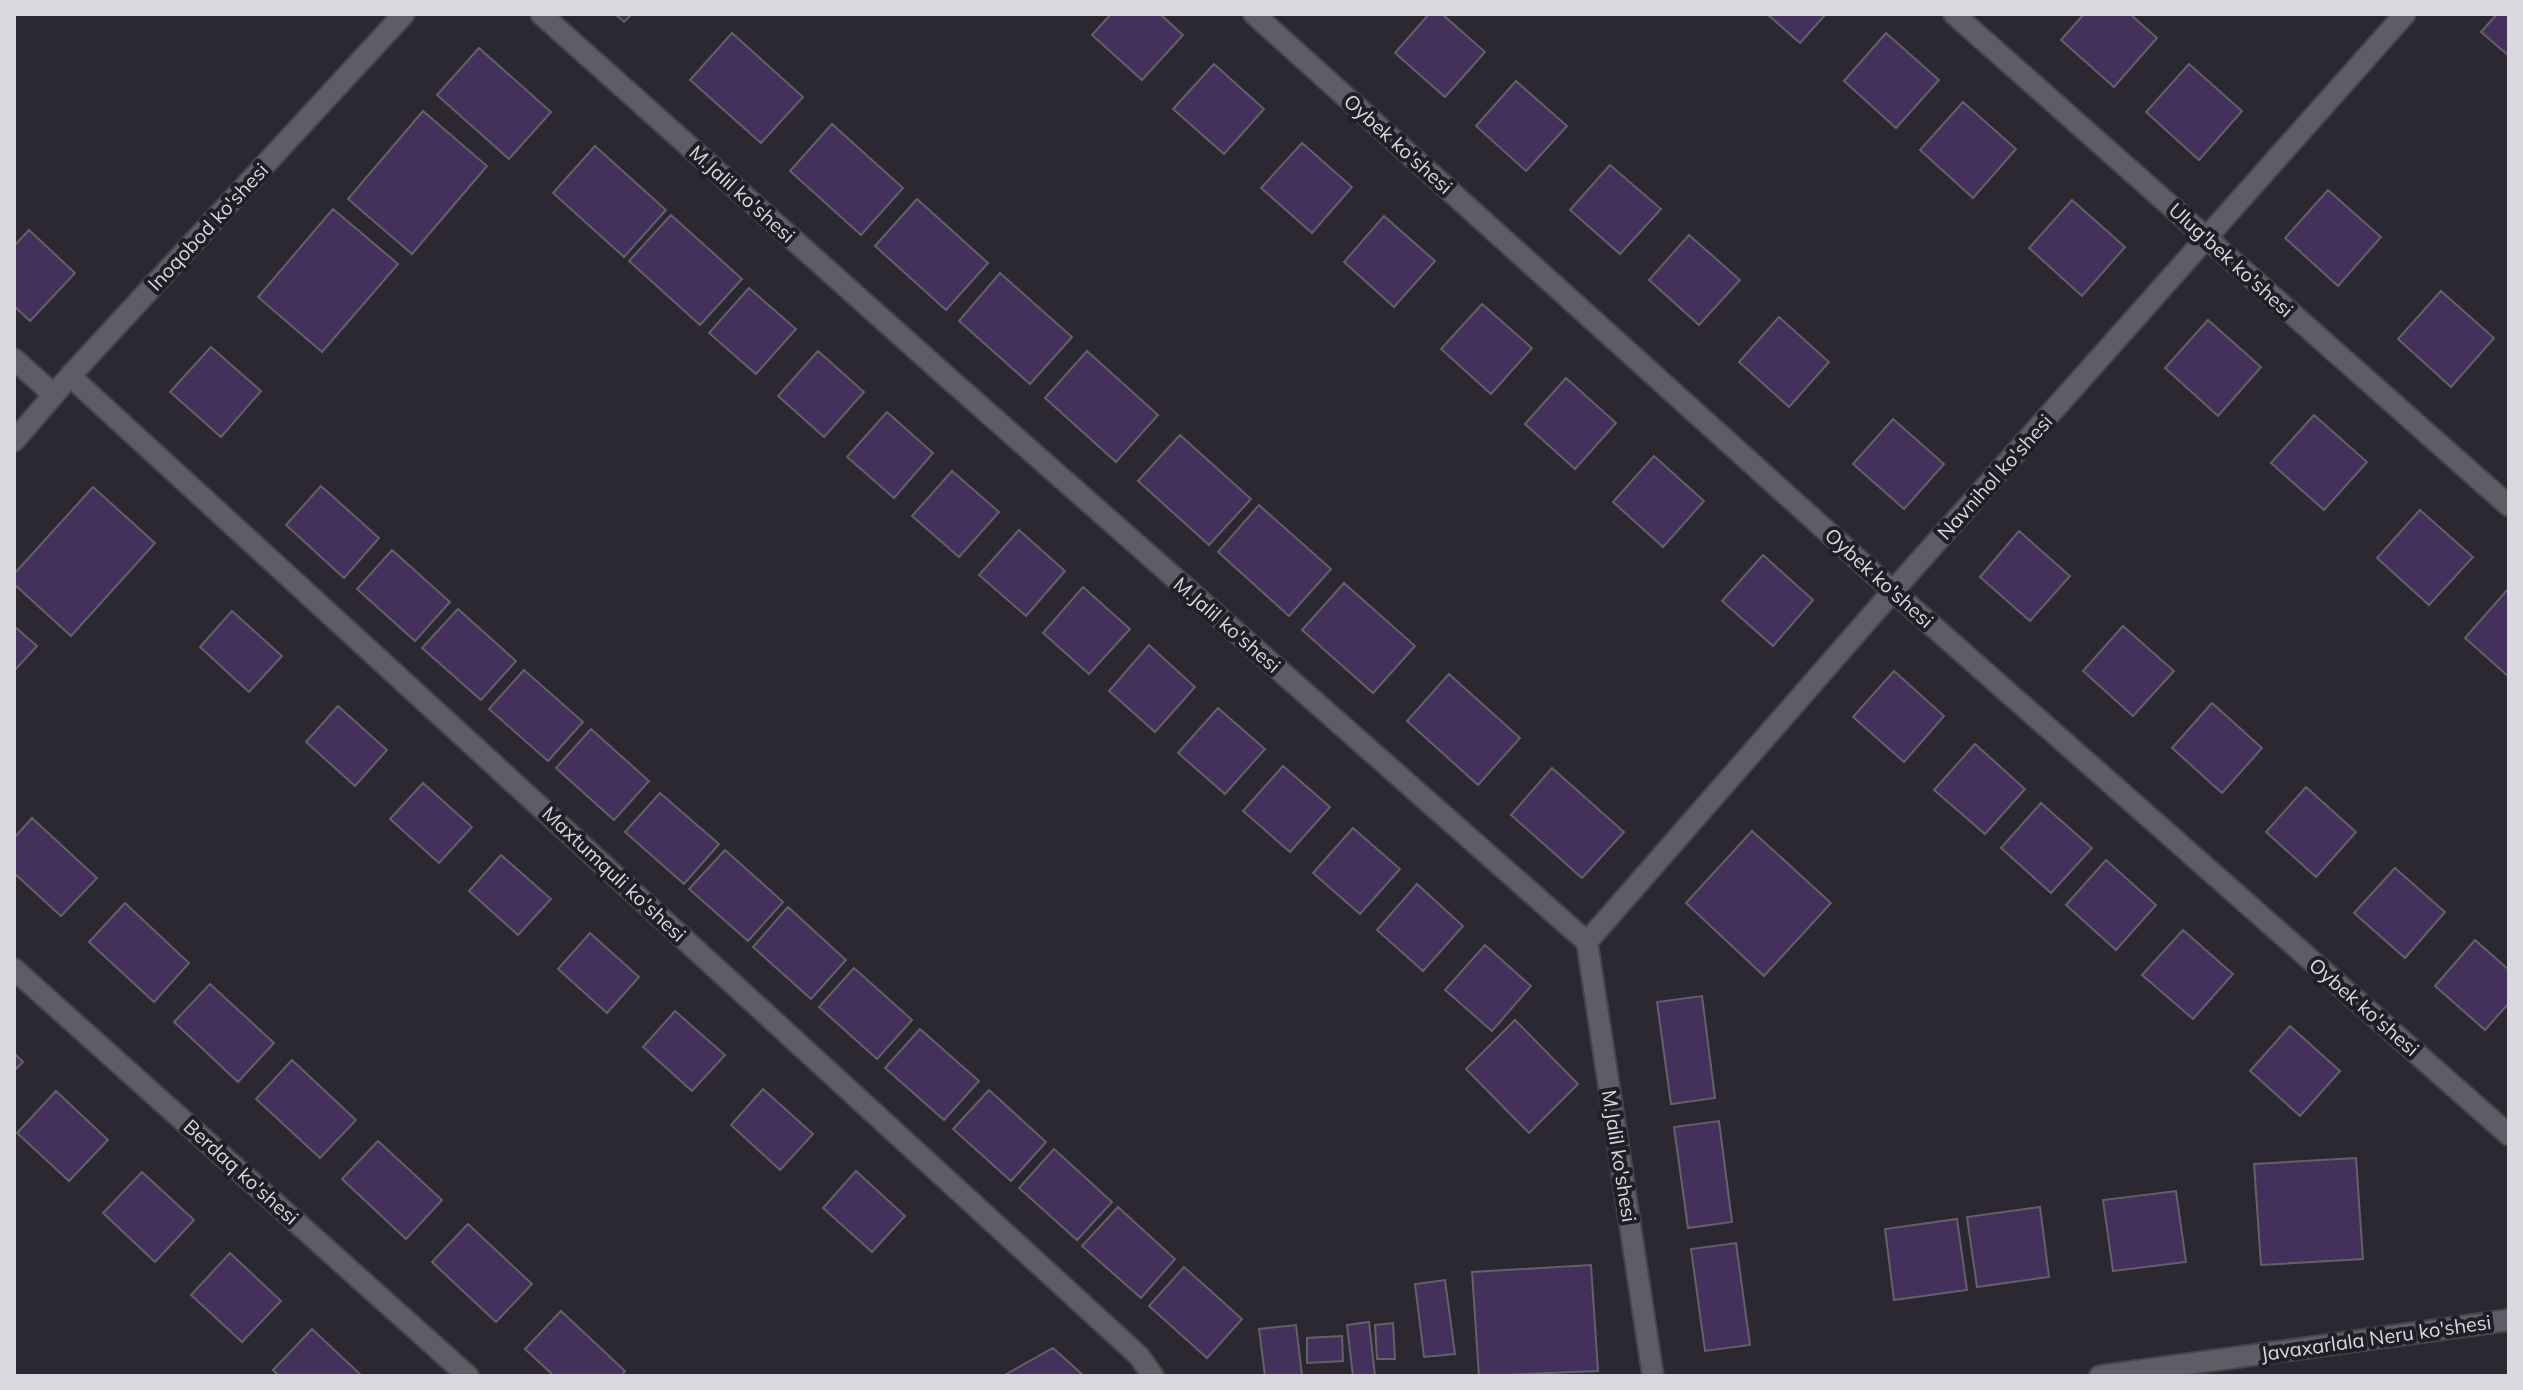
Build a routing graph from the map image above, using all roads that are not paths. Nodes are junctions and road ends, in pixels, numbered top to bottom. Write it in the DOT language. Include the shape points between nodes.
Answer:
graph roads {
  1 [pos="404,14"];
  2 [pos="541,14"];
  3 [pos="1254,14"];
  4 [pos="1954,14"];
  5 [pos="2405,14"];
  6 [pos="2207,239"];
  7 [pos="14,359"];
  8 [pos="70,376"];
  9 [pos="54,395"];
  10 [pos="14,441"];
  11 [pos="2509,506"];
  12 [pos="1893,591"];
  13 [pos="1587,942"];
  14 [pos="14,969"];
  15 [pos="2509,1135"];
  16 [pos="2509,1320"];
  17 [pos="468,1376"];
  18 [pos="1153,1376"];
  19 [pos="1653,1376"];
  20 [pos="2100,1376"];
  1 -- 8 [label="street, Inoqobod ko'shesi"];
  2 -- 13 [label="street, M.Jalil ko'shesi"];
  3 -- 12 [label="street, Oybek ko'shesi"];
  4 -- 6 [label="street, Ulug'bek ko'shesi"];
  5 -- 6 [label="street, Navnihol ko'shesi"];
  6 -- 11 [label="street, Ulug'bek ko'shesi"];
  6 -- 12 [label="street, Navnihol ko'shesi"];
  7 -- 9 [label="street"];
  8 -- 9 [label="street, Inoqobod ko'shesi"];
  8 -- 18 [label="street, Maxtumquli ko'shesi" via="1139,1356"];
  9 -- 10 [label="street, Inoqobod ko'shesi"];
  12 -- 13 [label="street, Navnihol ko'shesi"];
  12 -- 15 [label="street, Oybek ko'shesi"];
  13 -- 19 [label="street, M.Jalil ko'shesi"];
  14 -- 17 [label="street, Berdaq ko'shesi"];
  16 -- 20 [label="street, Javaxarlala Neru ko'shesi"];
}
